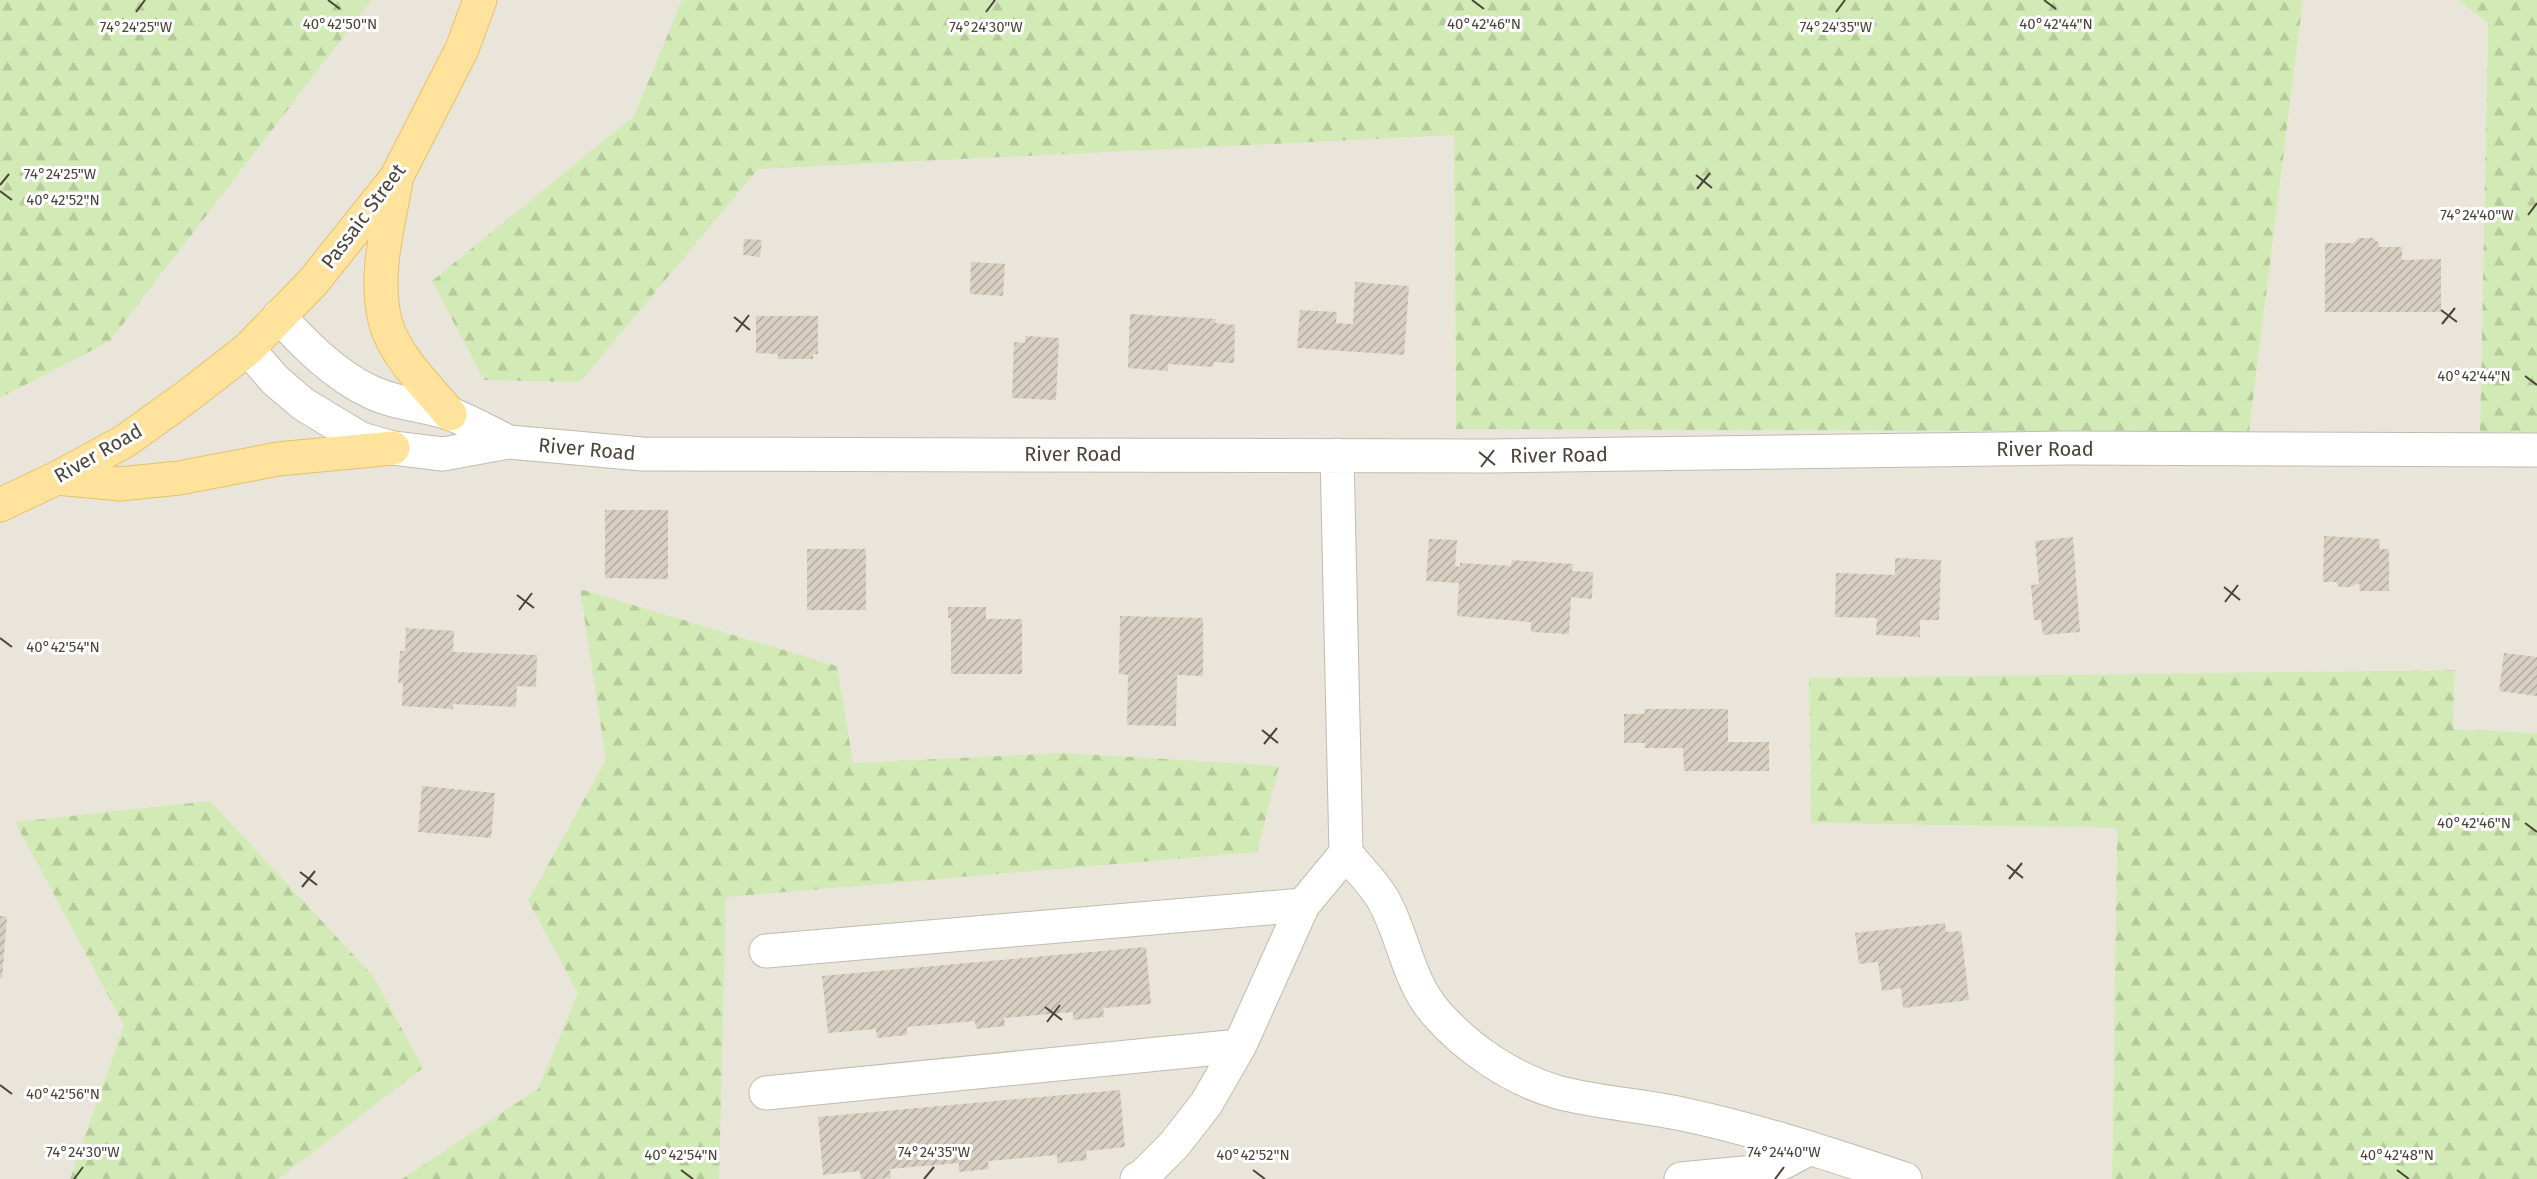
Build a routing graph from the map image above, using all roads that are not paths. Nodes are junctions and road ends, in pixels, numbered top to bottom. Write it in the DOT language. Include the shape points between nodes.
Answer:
graph roads {
  1 [pos="480,0"];
  2 [pos="396,178"];
  3 [pos="279,316"];
  4 [pos="248,349"];
  5 [pos="450,414"];
  6 [pos="509,442"];
  7 [pos="393,448"];
  8 [pos="2537,450"];
  9 [pos="1337,455"];
  10 [pos="57,478"];
  11 [pos="0,505"];
  12 [pos="1346,853"];
  13 [pos="1303,905"];
  14 [pos="766,951"];
  15 [pos="1239,1046"];
  16 [pos="766,1093"];
  17 [pos="1810,1148"];
  18 [pos="1137,1179"];
  19 [pos="1680,1179"];
  20 [pos="1905,1179"];
  1 -- 2 [label="main road, Passaic Street" via="462,49"];
  2 -- 3 [label="main road, Passaic Street" via="313,282"];
  2 -- 5 [label="main road" via="379,281 386,325 415,373"];
  3 -- 4 [label="main road, Passaic Street"];
  3 -- 5 [label="street" via="317,354 370,392"];
  4 -- 7 [label="street" via="303,404 361,439"];
  4 -- 10 [label="main road, River Road" via="125,441"];
  5 -- 6 [label="street"];
  6 -- 7 [label="street" via="443,454"];
  6 -- 9 [label="street, River Road" via="642,454"];
  7 -- 10 [label="main road" via="278,459 179,478 120,484"];
  8 -- 9 [label="street, River Road" via="2067,448"];
  9 -- 12 [label="street"];
  10 -- 11 [label="main road, River Road"];
  12 -- 13 [label="street"];
  12 -- 17 [label="street" via="1385,901 1416,982 1435,1012 1461,1038 1498,1065 1559,1092 1683,1114"];
  13 -- 14 [label="street"];
  13 -- 15 [label="street"];
  15 -- 16 [label="street"];
  15 -- 18 [label="street" via="1206,1104 1174,1145"];
  17 -- 19 [label="street" via="1754,1172"];
  17 -- 20 [label="street"];
}
